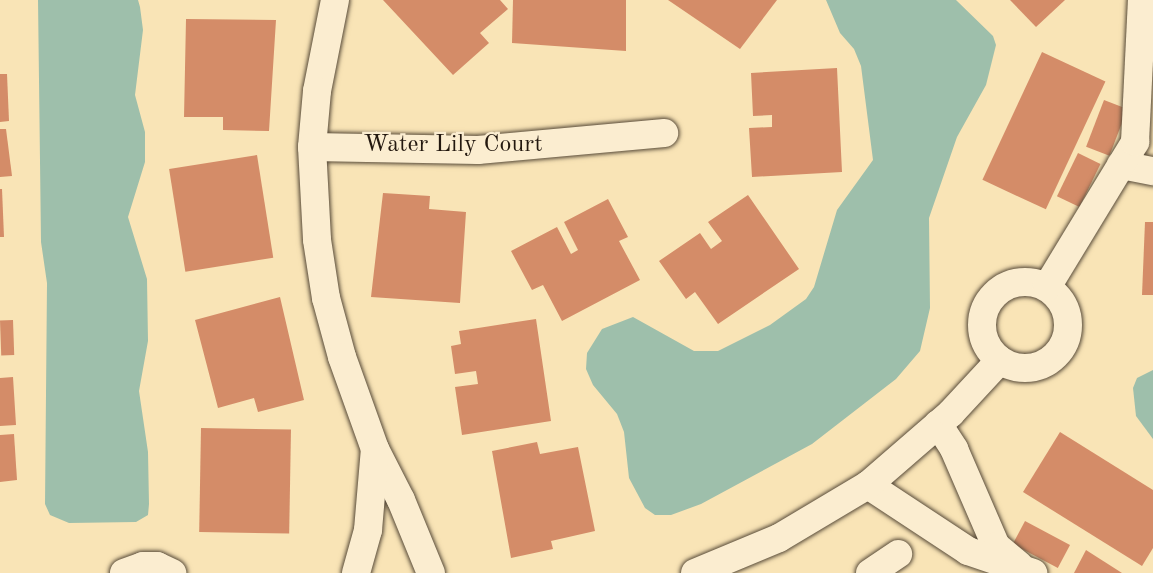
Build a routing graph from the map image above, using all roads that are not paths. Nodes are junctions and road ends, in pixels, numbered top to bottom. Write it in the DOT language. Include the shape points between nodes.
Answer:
graph roads {
  1 [pos="335,0"];
  2 [pos="1142,0"];
  3 [pos="664,133"];
  4 [pos="312,147"];
  5 [pos="1121,165"];
  6 [pos="1153,171"];
  7 [pos="1047,287"];
  8 [pos="1000,360"];
  9 [pos="938,424"];
  10 [pos="375,449"];
  11 [pos="868,485"];
  12 [pos="898,554"];
  13 [pos="758,562"];
  14 [pos="1028,570"];
  15 [pos="124,573"];
  16 [pos="172,573"];
  17 [pos="356,573"];
  18 [pos="431,573"];
  19 [pos="695,573"];
  20 [pos="870,573"];
  1 -- 4 [label="street" via="317,91"];
  2 -- 5 [label="street" via="1136,142"];
  3 -- 4 [label="street, Water Lily Court" via="478,150"];
  4 -- 10 [label="street" via="316,240 326,298"];
  5 -- 6 [label="street"];
  5 -- 7 [label="street"];
  7 -- 8 [label="street" via="1019,282 999,290 988,302 982,327 990,350"];
  7 -- 8 [label="street" via="1066,309 1069,327 1065,342 1041,365 1015,367"];
  8 -- 9 [label="street"];
  9 -- 11 [label="street"];
  9 -- 14 [label="street" via="954,449 996,546"];
  10 -- 17 [label="street" via="368,530"];
  10 -- 18 [label="street"];
  11 -- 13 [label="street"];
  11 -- 14 [label="street" via="968,551"];
  12 -- 20 [label="street"];
  13 -- 19 [label="street"];
  15 -- 16 [label="street" via="143,566 158,566"];
}
